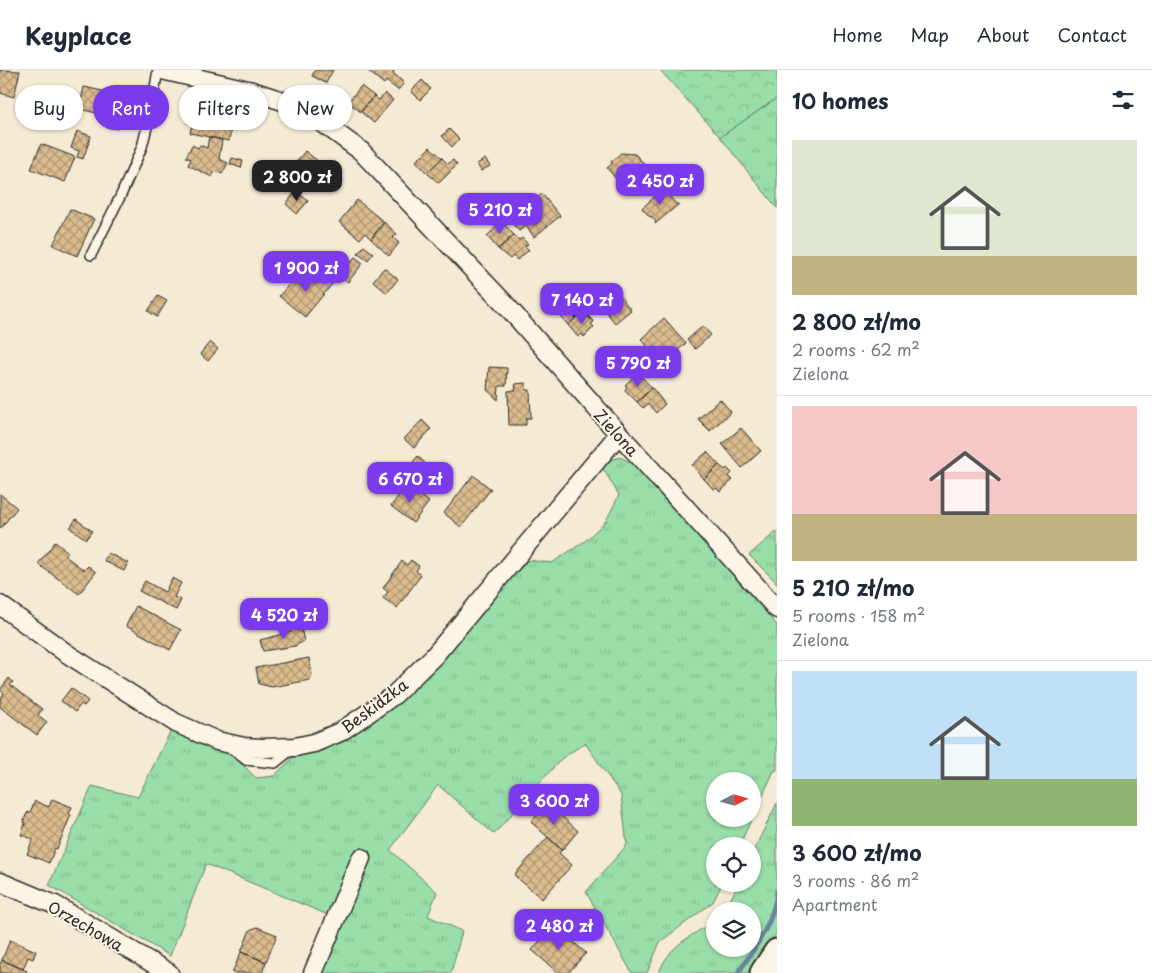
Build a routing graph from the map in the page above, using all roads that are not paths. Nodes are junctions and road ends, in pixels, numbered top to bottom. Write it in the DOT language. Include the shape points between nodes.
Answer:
graph roads {
  1 [pos="158,70"];
  2 [pos="162,70"];
  3 [pos="91,255"];
  4 [pos="619,434"];
  5 [pos="0,605"];
  6 [pos="777,609"];
  7 [pos="361,858"];
  8 [pos="0,882"];
  9 [pos="777,952"];
  10 [pos="169,973"];
  11 [pos="313,973"];
  12 [pos="763,973"];
  1 -- 3 [label="lane" via="142,147"];
  2 -- 4 [label="street, Zielona" via="252,91 301,107 361,151 505,304"];
  4 -- 5 [label="street, Beskidzka" via="434,656 394,695 340,732 314,743 295,747 244,747 217,740 176,722 66,653"];
  4 -- 6 [label="street, Zielona"];
  7 -- 11 [label="street"];
  8 -- 10 [label="street, Orzechowa" via="55,905"];
  9 -- 12 [label="street"];
}
